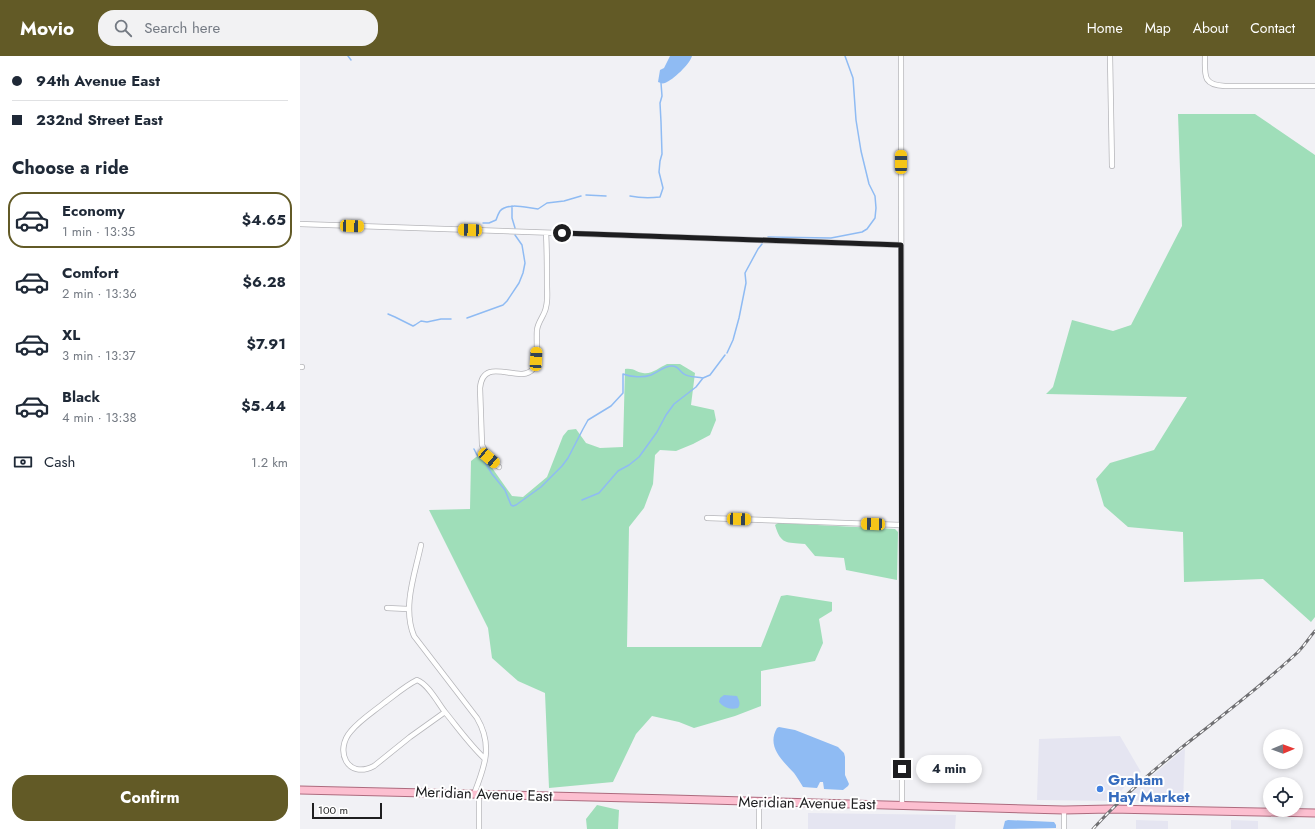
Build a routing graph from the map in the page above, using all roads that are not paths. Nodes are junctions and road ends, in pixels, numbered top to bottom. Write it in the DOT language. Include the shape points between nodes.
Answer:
graph roads {
  1 [pos="901,56"];
  2 [pos="1110,56"];
  3 [pos="1205,56"];
  4 [pos="1315,86"];
  5 [pos="1112,166"];
  6 [pos="300,224"];
  7 [pos="546,233"];
  8 [pos="901,245"];
  9 [pos="499,467"];
  10 [pos="708,518"];
  11 [pos="901,525"];
  12 [pos="421,545"];
  13 [pos="387,608"];
  14 [pos="408,609"];
  15 [pos="445,712"];
  16 [pos="485,759"];
  17 [pos="300,790"];
  18 [pos="477,794"];
  19 [pos="759,802"];
  20 [pos="902,805"];
  21 [pos="1064,810"];
  22 [pos="1315,814"];
  23 [pos="479,829"];
  24 [pos="759,829"];
  25 [pos="1064,829"];
  1 -- 8 [label="street"];
  2 -- 5 [label="street"];
  3 -- 4 [label="street" via="1208,82 1213,85"];
  6 -- 7 [label="street"];
  7 -- 8 [label="street"];
  7 -- 9 [label="street" via="547,306 538,328 534,369 526,373 493,372 486,374 481,380 482,445 489,458"];
  8 -- 11 [label="street"];
  10 -- 11 [label="street"];
  11 -- 20 [label="street"];
  12 -- 14 [label="street"];
  13 -- 14 [label="street"];
  14 -- 16 [label="street" via="414,636 481,725 486,740"];
  15 -- 15 [label="street" via="429,690 417,680 351,730 343,745 344,757 352,768 368,769"];
  15 -- 16 [label="street"];
  16 -- 18 [label="street"];
  17 -- 18 [label="main road, Meridian Avenue East"];
  18 -- 19 [label="main road, Meridian Avenue East"];
  18 -- 23 [label="street"];
  19 -- 20 [label="main road, Meridian Avenue East"];
  19 -- 24 [label="street"];
  20 -- 21 [label="main road, Meridian Avenue East"];
  21 -- 22 [label="main road, Meridian Avenue East"];
  21 -- 25 [label="street"];
}
